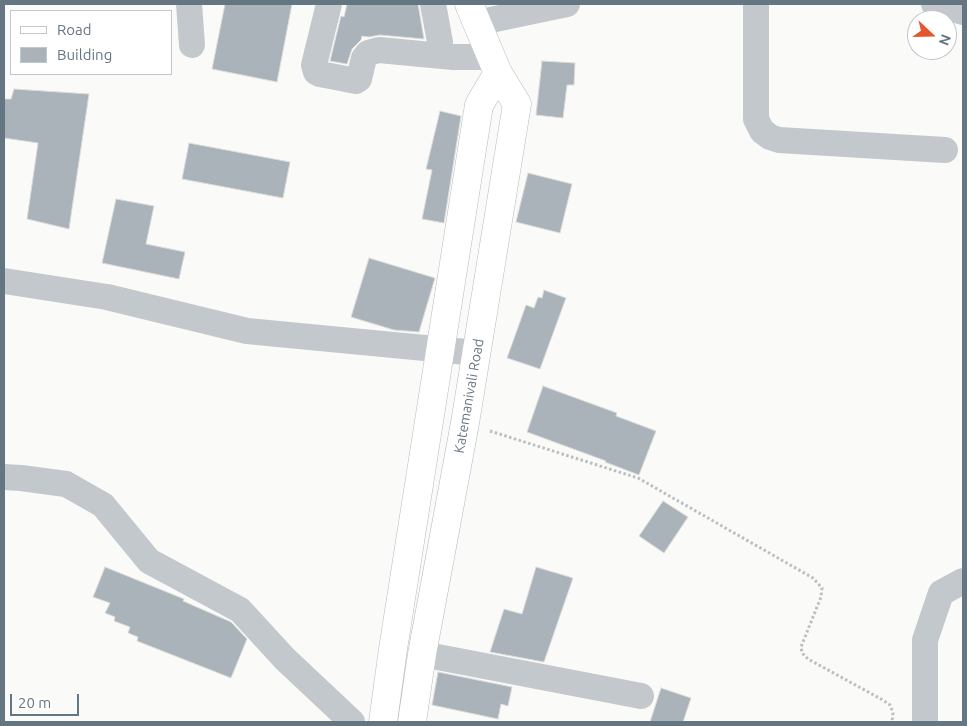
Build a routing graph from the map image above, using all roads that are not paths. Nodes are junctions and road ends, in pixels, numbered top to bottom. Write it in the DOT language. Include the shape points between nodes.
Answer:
graph roads {
  1 [pos="189,4"];
  2 [pos="329,4"];
  3 [pos="433,4"];
  4 [pos="567,4"];
  5 [pos="756,4"];
  6 [pos="934,4"];
  7 [pos="963,12"];
  8 [pos="472,13"];
  9 [pos="440,42"];
  10 [pos="192,45"];
  11 [pos="495,65"];
  12 [pos="945,150"];
  13 [pos="4,281"];
  14 [pos="441,349"];
  15 [pos="477,353"];
  16 [pos="4,477"];
  17 [pos="963,582"];
  18 [pos="422,654"];
  19 [pos="641,696"];
  20 [pos="352,722"];
  21 [pos="383,722"];
  22 [pos="412,722"];
  23 [pos="925,722"];
  1 -- 10 [label="street"];
  2 -- 11 [label="street" via="314,65 320,74 356,81 361,75 364,58 368,53 379,50 453,57"];
  3 -- 9 [label="street"];
  4 -- 8 [label="street"];
  5 -- 12 [label="street" via="756,119 762,132 779,140"];
  6 -- 7 [label="street"];
  8 -- 11 [label="main road, Katemanivali Road"];
  11 -- 14 [label="main road" via="479,105"];
  11 -- 15 [label="main road, Katemanivali Road" via="517,104"];
  13 -- 14 [label="street" via="107,297 247,331"];
  14 -- 15 [label="street"];
  14 -- 21 [label="main road"];
  15 -- 18 [label="main road, Katemanivali Road"];
  16 -- 20 [label="street" via="66,484 103,505 149,561 240,610 285,659"];
  17 -- 23 [label="street" via="941,593 925,640"];
  18 -- 19 [label="street"];
  18 -- 22 [label="main road, Katemanivali Road"];
}
